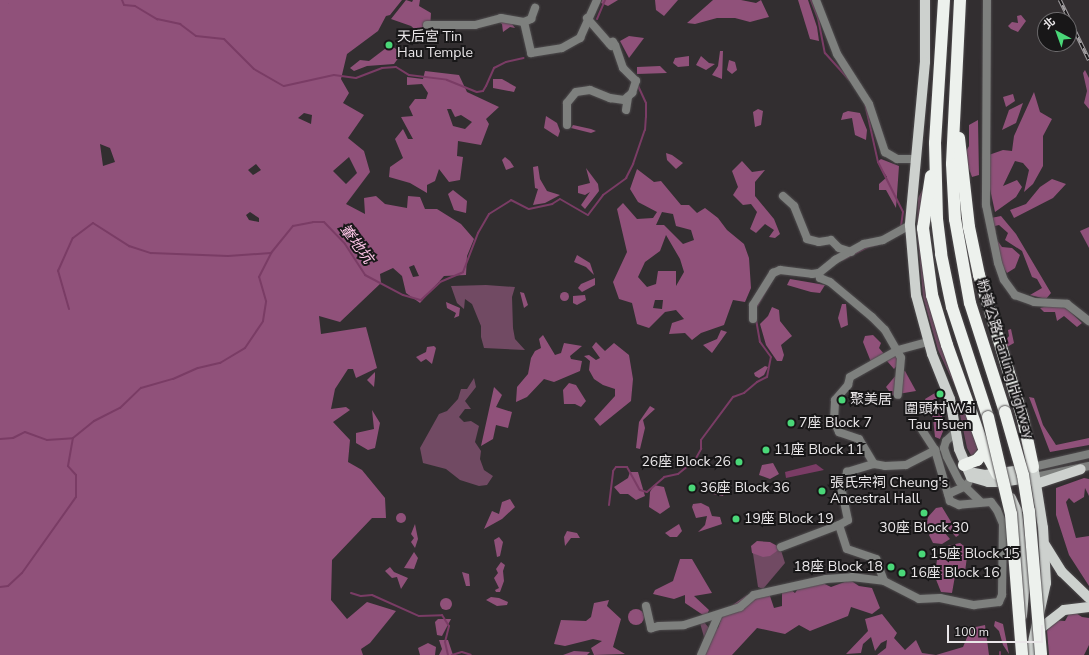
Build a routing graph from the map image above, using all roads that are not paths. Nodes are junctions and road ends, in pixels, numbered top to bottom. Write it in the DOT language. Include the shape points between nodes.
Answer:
graph roads {
  1 [pos="597,0"];
  2 [pos="816,0"];
  3 [pos="925,0"];
  4 [pos="944,0"];
  5 [pos="960,0"];
  6 [pos="987,0"];
  7 [pos="535,8"];
  8 [pos="587,18"];
  9 [pos="524,22"];
  10 [pos="427,25"];
  11 [pos="609,43"];
  12 [pos="616,56"];
  13 [pos="628,96"];
  14 [pos="626,110"];
  15 [pos="954,111"];
  16 [pos="567,125"];
  17 [pos="935,143"];
  18 [pos="916,159"];
  19 [pos="783,196"];
  20 [pos="904,228"];
  21 [pos="851,252"];
  22 [pos="819,275"];
  23 [pos="753,319"];
  24 [pos="1089,321"];
  25 [pos="928,342"];
  26 [pos="898,350"];
  27 [pos="898,395"];
  28 [pos="922,430"];
  29 [pos="956,432"];
  30 [pos="935,450"];
  31 [pos="985,451"];
  32 [pos="1089,454"];
  33 [pos="874,464"];
  34 [pos="1085,467"];
  35 [pos="968,471"];
  36 [pos="1033,477"];
  37 [pos="999,478"];
  38 [pos="966,486"];
  39 [pos="948,494"];
  40 [pos="981,502"];
  41 [pos="1017,511"];
  42 [pos="839,525"];
  43 [pos="1043,528"];
  44 [pos="1020,537"];
  45 [pos="1044,544"];
  46 [pos="781,547"];
  47 [pos="884,581"];
  48 [pos="1089,598"];
  49 [pos="646,606"];
  50 [pos="1089,607"];
  51 [pos="718,616"];
  52 [pos="1037,632"];
  53 [pos="701,655"];
  54 [pos="1016,655"];
  55 [pos="1022,655"];
  56 [pos="1030,655"];
  57 [pos="1041,655"];
  1 -- 8 [label="street"];
  2 -- 18 [label="street" via="837,54 870,104 885,152 897,159"];
  3 -- 18 [label="main road" via="925,62"];
  4 -- 17 [label="highway"];
  5 -- 15 [label="highway, 粉嶺公路 Fanling Highway"];
  6 -- 24 [label="street" via="986,205 998,263 1004,280 1015,295 1034,302 1067,304"];
  7 -- 9 [label="street" via="531,19"];
  8 -- 9 [label="street" via="580,38 562,48 531,53"];
  8 -- 11 [label="street"];
  9 -- 10 [label="street" via="501,18 475,25"];
  11 -- 12 [label="street"];
  11 -- 13 [label="street" via="613,42 623,68 635,83 632,93"];
  13 -- 14 [label="street"];
  13 -- 16 [label="street" via="624,100 610,98 590,90 576,92 567,103"];
  15 -- 36 [label="highway" via="977,268 1023,419"];
  15 -- 57 [label="highway, 粉嶺公路 Fanling Highway, bridge" via="952,178 959,252 970,303 1021,468 1028,511"];
  17 -- 31 [label="highway" via="924,221 927,269 947,345"];
  17 -- 55 [label="highway, bridge" via="937,219 941,254 959,330 988,417 1011,514"];
  18 -- 20 [label="main road"];
  19 -- 21 [label="street" via="794,206 807,239 819,242 832,240 839,248"];
  20 -- 21 [label="street" via="883,240 864,244"];
  20 -- 25 [label="main road" via="916,295"];
  21 -- 22 [label="street" via="835,260"];
  22 -- 23 [label="street" via="780,270 773,273 753,305"];
  22 -- 26 [label="street" via="872,317"];
  25 -- 26 [label="street"];
  25 -- 29 [label="main road" via="947,389"];
  26 -- 27 [label="street" via="902,369 897,387"];
  26 -- 33 [label="street" via="850,377 848,386 835,400 834,421 839,432 859,439"];
  28 -- 30 [label="street"];
  29 -- 35 [label="main road"];
  29 -- 38 [label="street" via="946,441 944,448 956,476"];
  30 -- 33 [label="street" via="906,465"];
  30 -- 39 [label="street"];
  31 -- 35 [label="highway"];
  31 -- 37 [label="highway"];
  32 -- 36 [label="street"];
  33 -- 42 [label="street" via="847,472 842,491 848,520"];
  34 -- 36 [label="main road"];
  35 -- 37 [label="main road"];
  35 -- 38 [label="street"];
  36 -- 37 [label="main road"];
  36 -- 41 [label="main road"];
  36 -- 43 [label="main road"];
  37 -- 41 [label="main road"];
  38 -- 39 [label="street"];
  38 -- 40 [label="street"];
  39 -- 40 [label="street" via="950,500 959,505"];
  40 -- 47 [label="street" via="991,502 1003,524 1002,595 999,602 974,605 940,598 919,599"];
  41 -- 44 [label="main road"];
  42 -- 46 [label="street"];
  42 -- 47 [label="street" via="847,549 876,559"];
  43 -- 44 [label="main road" via="1030,526"];
  43 -- 45 [label="main road"];
  44 -- 54 [label="main road" via="1025,590"];
  45 -- 48 [label="main road" via="1062,572"];
  45 -- 52 [label="main road" via="1046,583"];
  47 -- 51 [label="street" via="852,577 826,579 754,595 740,607"];
  49 -- 51 [label="street" via="652,628 684,626"];
  50 -- 52 [label="main road" via="1064,610 1047,621"];
  51 -- 53 [label="street"];
  52 -- 56 [label="main road"];
}
